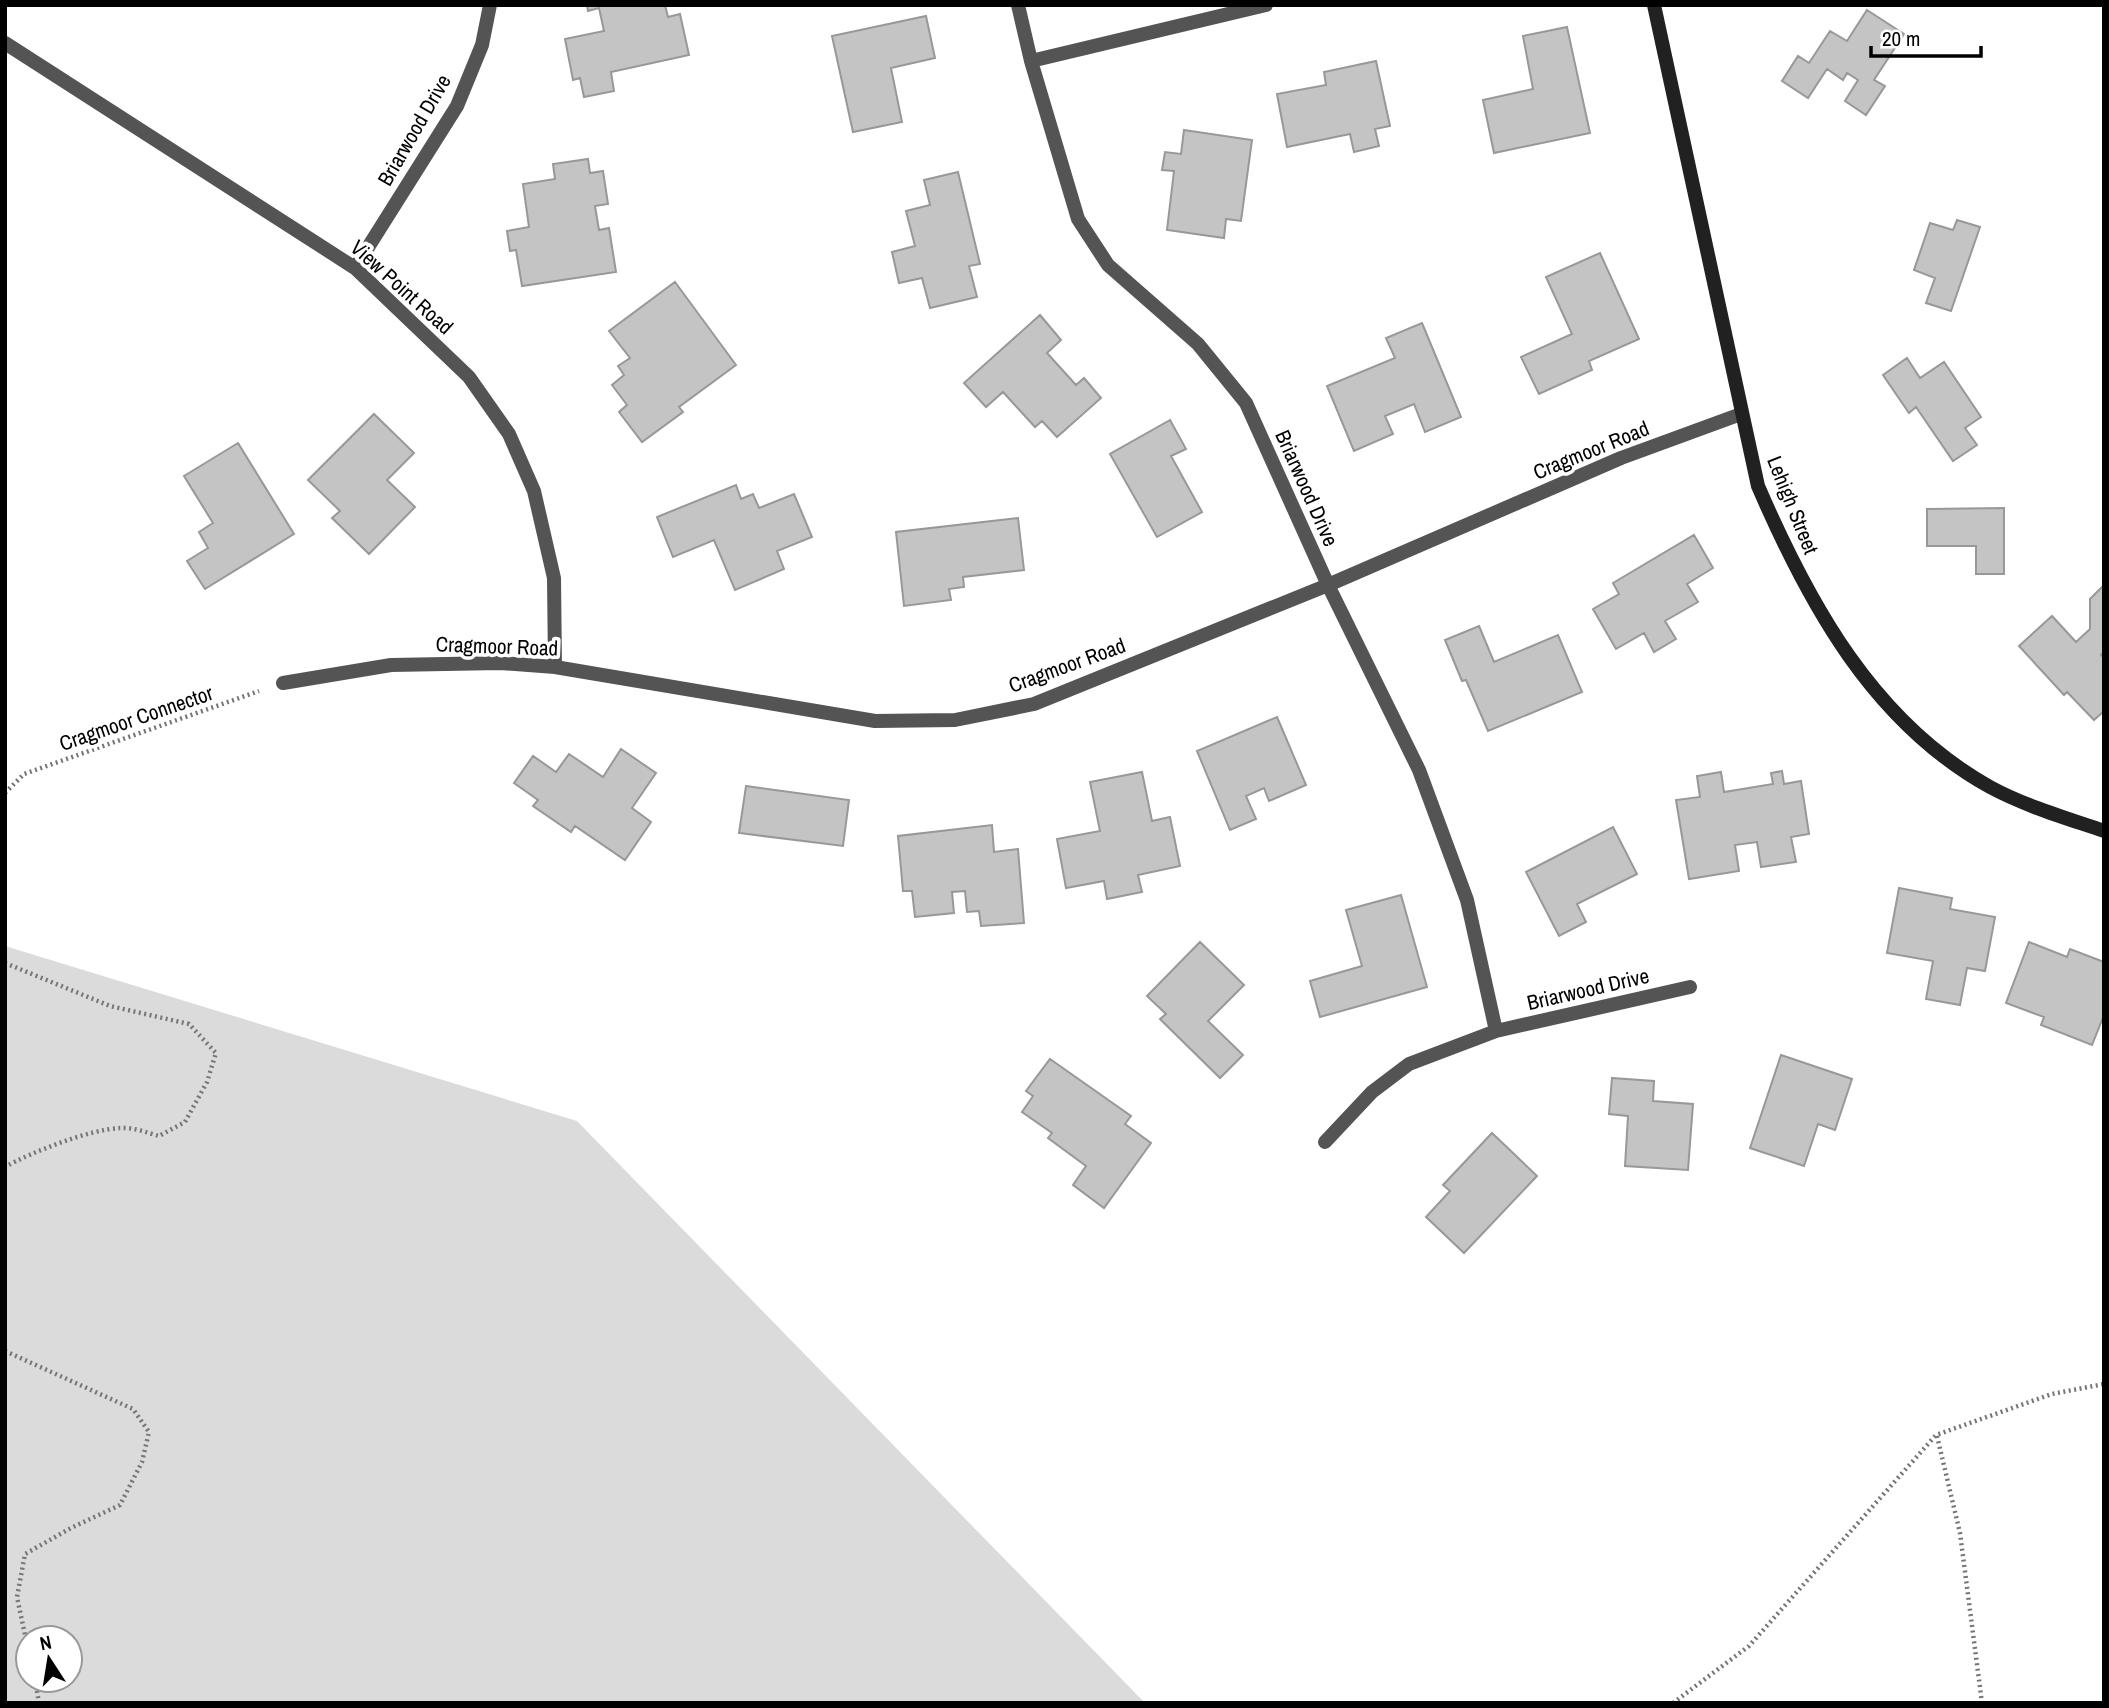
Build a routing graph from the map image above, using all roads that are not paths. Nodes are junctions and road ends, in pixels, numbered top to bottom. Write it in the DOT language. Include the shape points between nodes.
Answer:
graph roads {
  1 [pos="490,5"];
  2 [pos="1018,5"];
  3 [pos="1266,5"];
  4 [pos="1654,5"];
  5 [pos="5,43"];
  6 [pos="1031,61"];
  7 [pos="355,268"];
  8 [pos="1741,415"];
  9 [pos="1328,585"];
  10 [pos="555,667"];
  11 [pos="283,683"];
  12 [pos="2104,831"];
  13 [pos="1690,987"];
  14 [pos="1496,1031"];
  15 [pos="1325,1142"];
  1 -- 7 [label="street, Briarwood Drive" via="482,45 457,106"];
  2 -- 6 [label="street, Briarwood Drive"];
  3 -- 6 [label="street"];
  4 -- 8 [label="street, Lehigh Street"];
  5 -- 7 [label="street, View Point Road"];
  6 -- 9 [label="street, Briarwood Drive" via="1078,219 1108,265 1198,344 1245,403"];
  7 -- 10 [label="street, View Point Road" via="469,377 509,434 534,491 554,578"];
  8 -- 9 [label="street, Cragmoor Road" via="1621,458"];
  8 -- 12 [label="street, Lehigh Street" via="1758,486 1786,552 1821,616 1864,678 1906,726 1955,766 2031,806"];
  9 -- 10 [label="street, Cragmoor Road" via="1034,704 955,720 875,721"];
  9 -- 14 [label="street, Briarwood Drive" via="1419,770 1467,900"];
  10 -- 11 [label="street, Cragmoor Road" via="391,665"];
  13 -- 14 [label="street, Briarwood Drive"];
  14 -- 15 [label="street, Briarwood Drive" via="1409,1064 1372,1092"];
}
